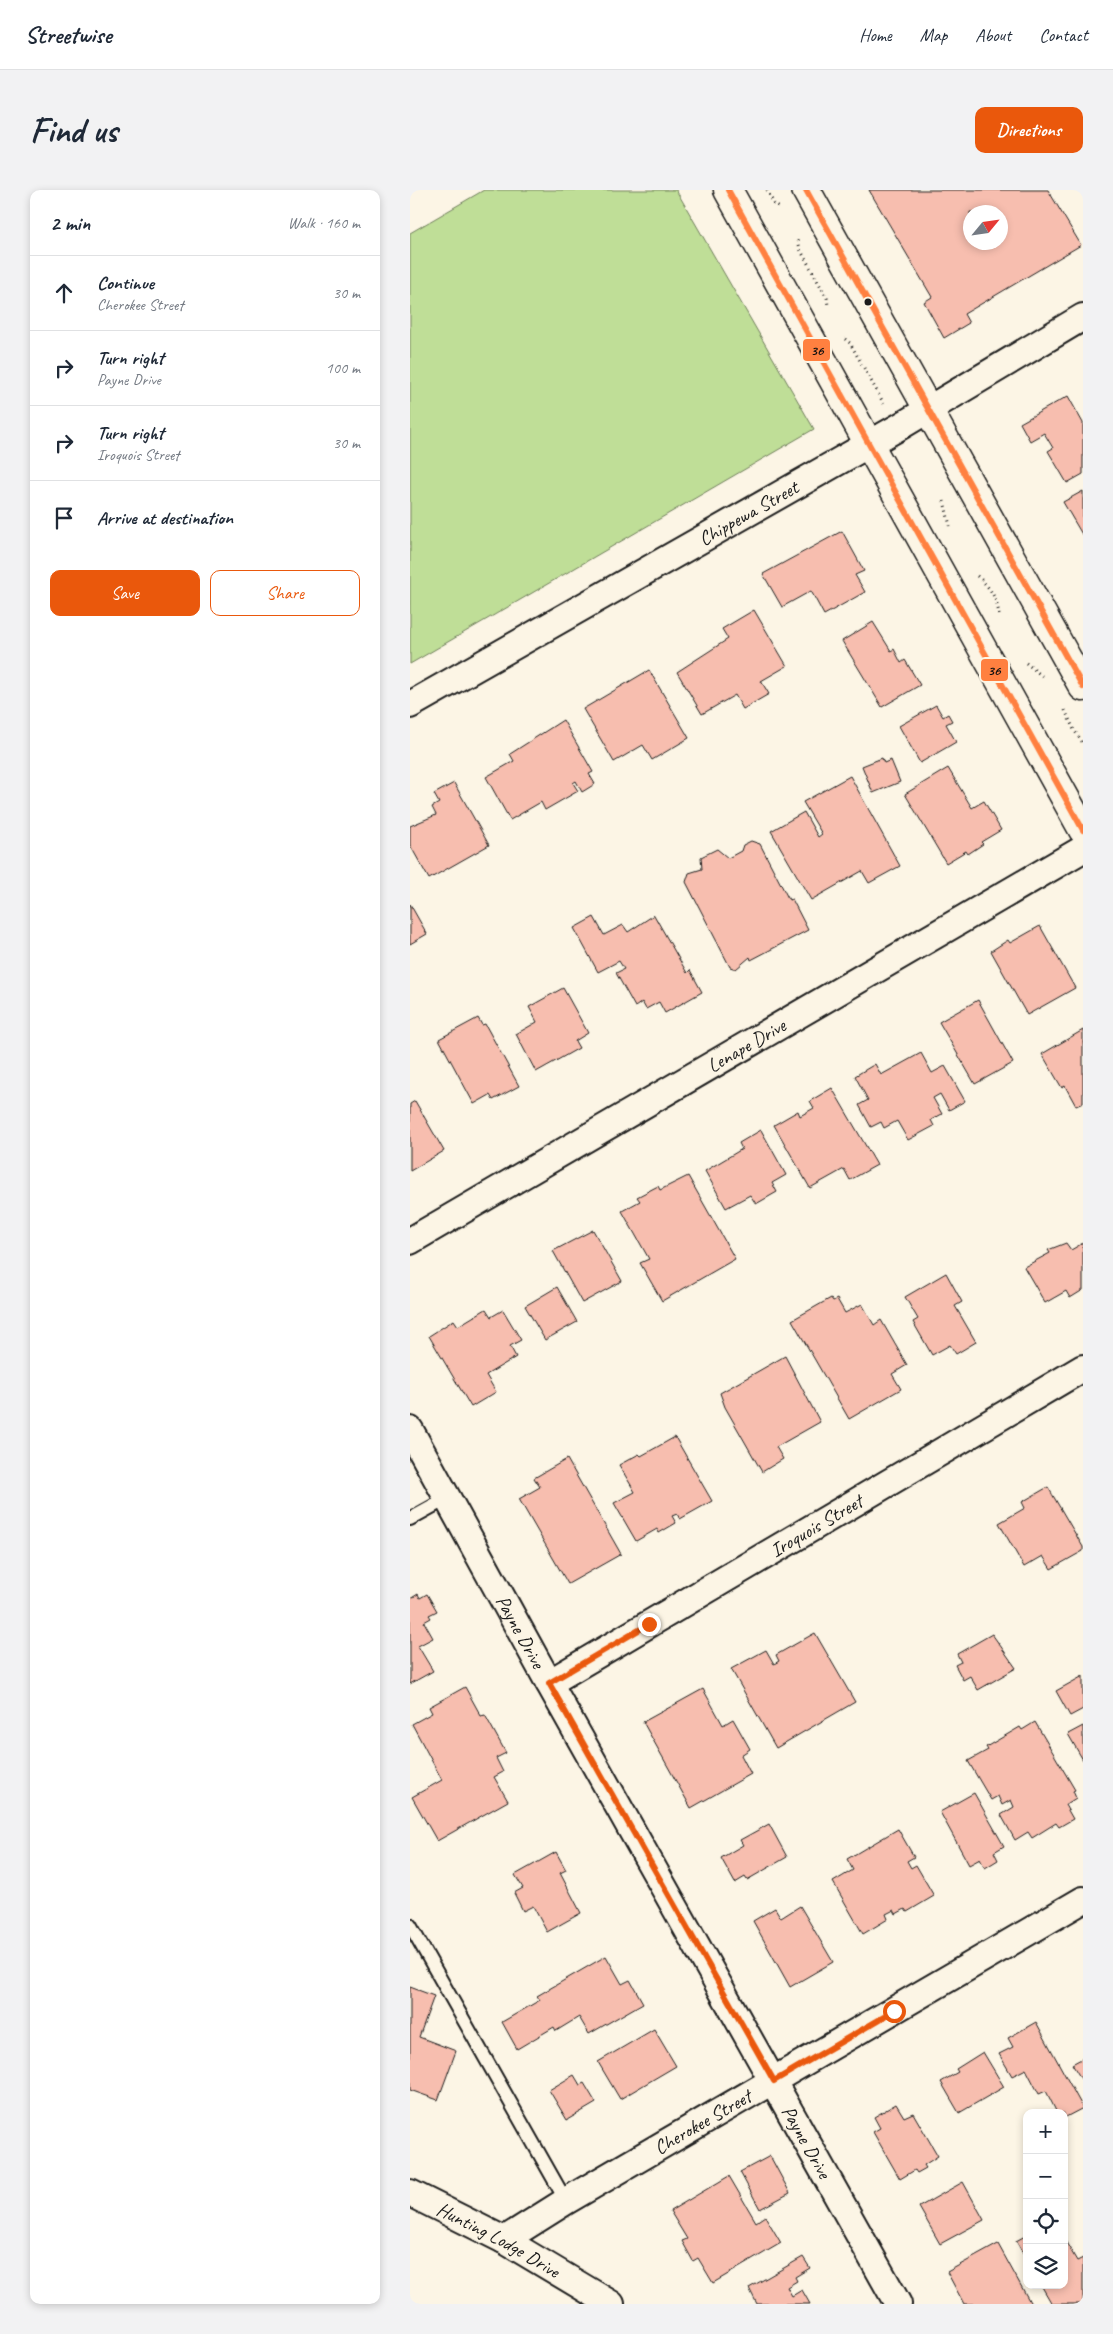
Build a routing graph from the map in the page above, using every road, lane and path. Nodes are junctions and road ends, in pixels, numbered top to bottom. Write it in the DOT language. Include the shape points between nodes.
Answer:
graph roads {
  1 [pos="728,190"];
  2 [pos="767,190"];
  3 [pos="806,190"];
  4 [pos="774,204"];
  5 [pos="800,249"];
  6 [pos="827,298"];
  7 [pos="1083,317"];
  8 [pos="850,343"];
  9 [pos="885,406"];
  10 [pos="930,409"];
  11 [pos="868,445"];
  12 [pos="943,499"];
  13 [pos="951,534"];
  14 [pos="971,571"];
  15 [pos="1000,620"];
  16 [pos="1021,658"];
  17 [pos="1046,680"];
  18 [pos="1083,687"];
  19 [pos="410,705"];
  20 [pos="1064,707"];
  21 [pos="1083,743"];
  22 [pos="1083,830"];
  23 [pos="1083,849"];
  24 [pos="410,1241"];
  25 [pos="1083,1368"];
  26 [pos="410,1430"];
  27 [pos="448,1498"];
  28 [pos="410,1518"];
  29 [pos="549,1683"];
  30 [pos="1083,1900"];
  31 [pos="410,1925"];
  32 [pos="774,2081"];
  33 [pos="410,2193"];
  34 [pos="566,2200"];
  35 [pos="504,2240"];
  36 [pos="611,2304"];
  37 [pos="898,2304"];
  1 -- 11 [label="street"];
  2 -- 4 [label="path"];
  3 -- 10 [label="street"];
  5 -- 6 [label="path"];
  7 -- 10 [label="street, Chippewa Street"];
  8 -- 9 [label="path"];
  10 -- 11 [label="street, Chippewa Street"];
  10 -- 18 [label="street"];
  11 -- 19 [label="street, Chippewa Street"];
  11 -- 22 [label="street"];
  12 -- 13 [label="path"];
  14 -- 15 [label="path" via="991,591"];
  16 -- 17 [label="path"];
  20 -- 21 [label="path"];
  23 -- 24 [label="street, Lenape Drive"];
  25 -- 29 [label="street, Iroquois Street"];
  26 -- 27 [label="street, Payne Drive"];
  27 -- 28 [label="lane"];
  27 -- 29 [label="street, Payne Drive"];
  29 -- 32 [label="street, Payne Drive"];
  30 -- 32 [label="street, Cherokee Street"];
  31 -- 34 [label="lane"];
  32 -- 34 [label="street, Cherokee Street"];
  32 -- 37 [label="street, Payne Drive"];
  33 -- 35 [label="street, Hunting Lodge Drive"];
  34 -- 35 [label="street, Cherokee Street"];
  35 -- 36 [label="street, Hunting Lodge Drive"];
}
